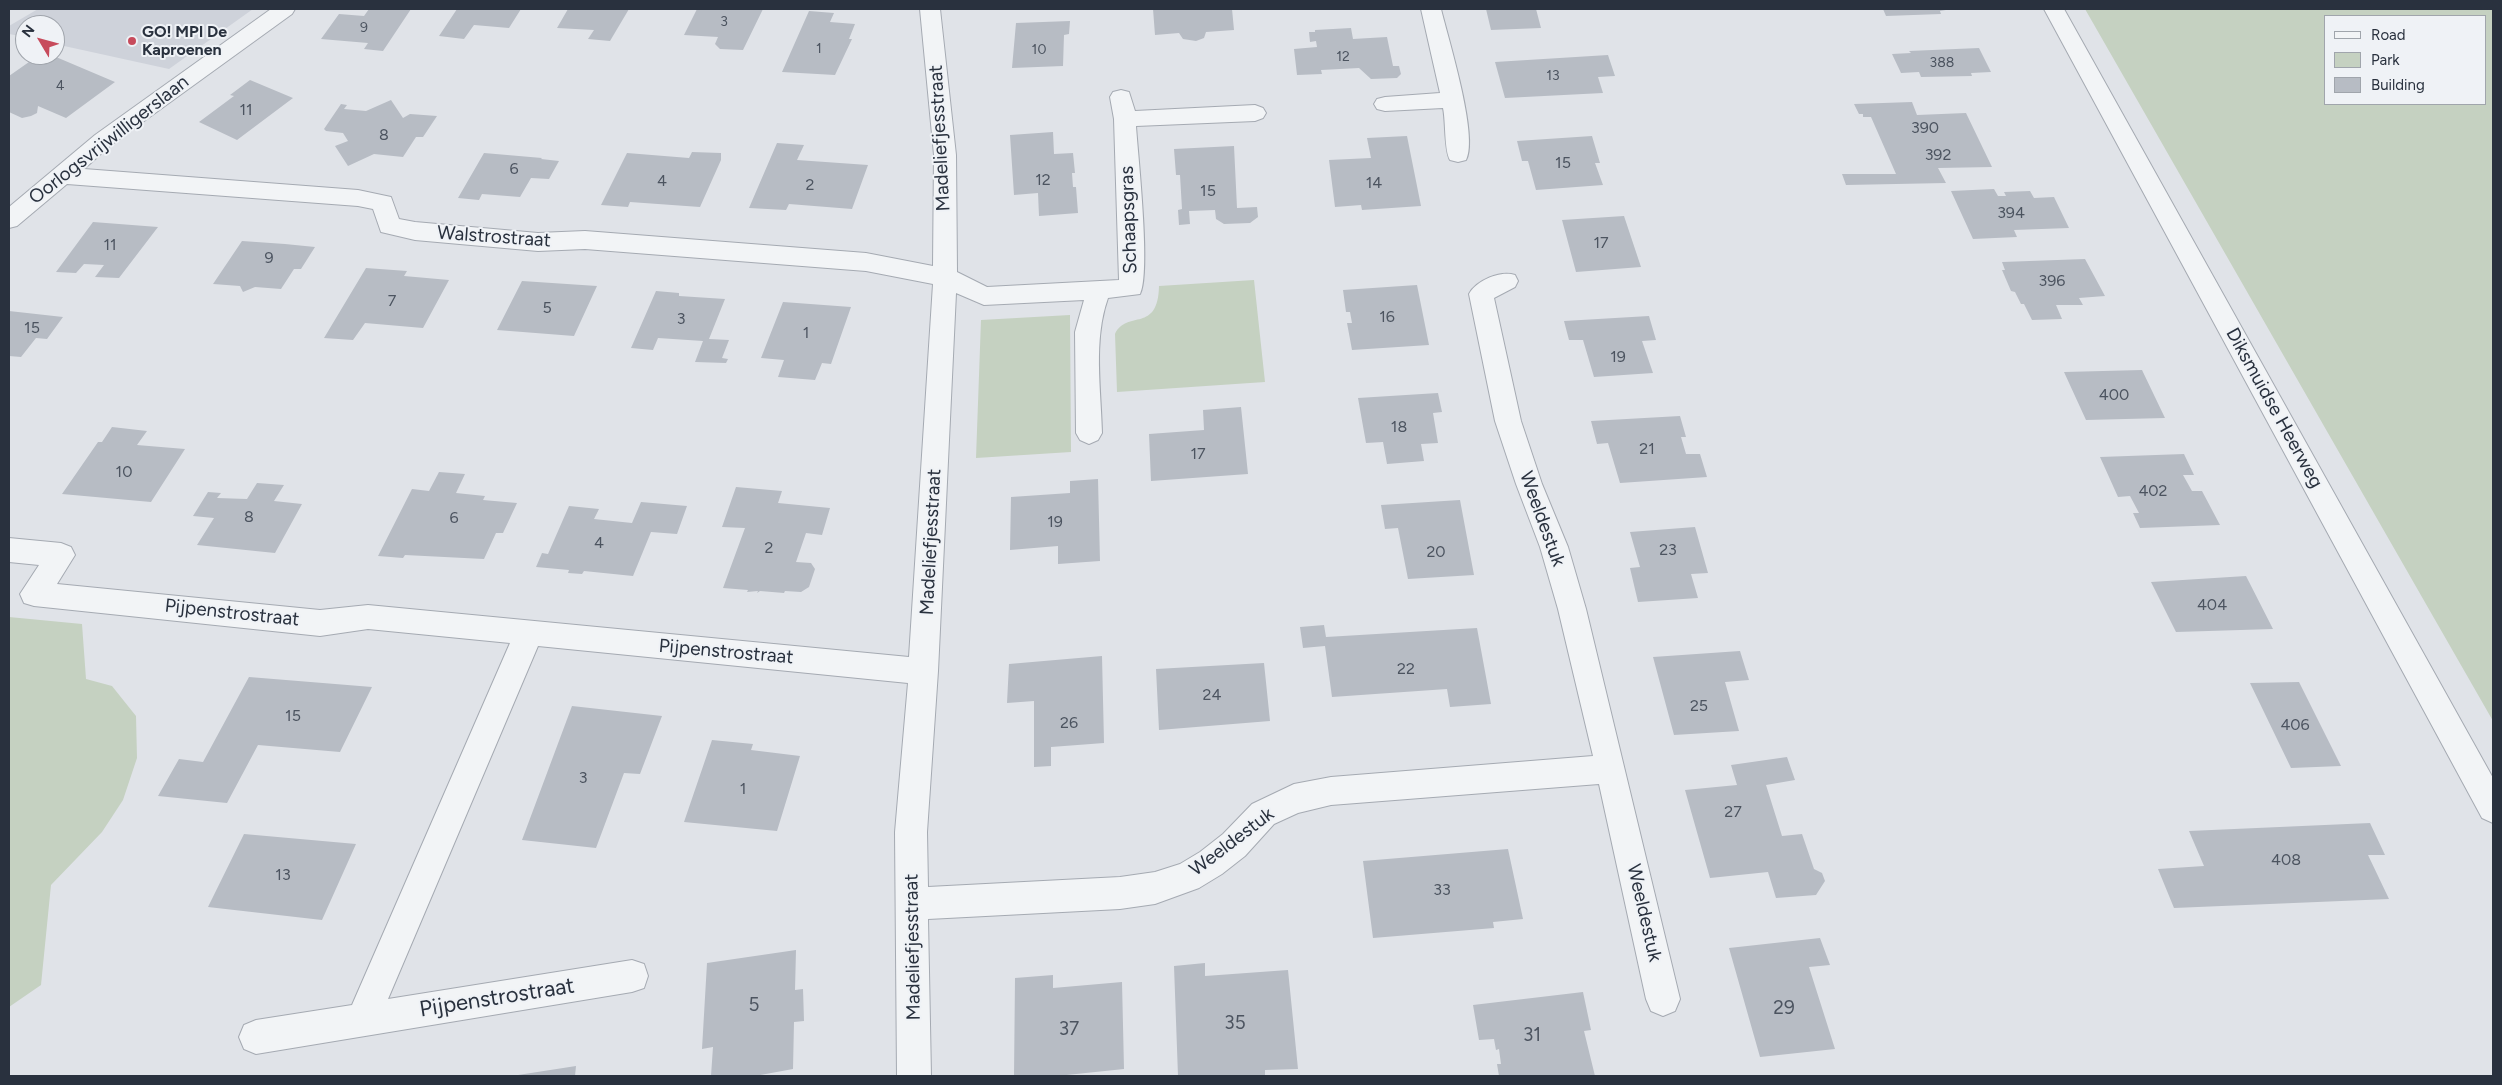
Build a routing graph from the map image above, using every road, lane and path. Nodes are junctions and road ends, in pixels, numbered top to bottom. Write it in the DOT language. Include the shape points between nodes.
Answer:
graph roads {
  1 [pos="284,9"];
  2 [pos="930,9"];
  3 [pos="1431,9"];
  4 [pos="2054,9"];
  5 [pos="1453,100"];
  6 [pos="1385,104"];
  7 [pos="1255,113"];
  8 [pos="1458,154"];
  9 [pos="60,175"];
  10 [pos="9,220"];
  11 [pos="945,277"];
  12 [pos="1506,281"];
  13 [pos="1099,291"];
  14 [pos="1089,433"];
  15 [pos="9,550"];
  16 [pos="529,634"];
  17 [pos="923,671"];
  18 [pos="1611,769"];
  19 [pos="2493,808"];
  20 [pos="912,904"];
  21 [pos="632,976"];
  22 [pos="1663,998"];
  23 [pos="362,1020"];
  24 [pos="256,1037"];
  25 [pos="914,1076"];
  1 -- 9 [label="street, Oorlogsvrijwilligerslaan" via="103,140"];
  2 -- 11 [label="street, Madeliefjesstraat" via="945,155"];
  3 -- 5 [label="street"];
  4 -- 19 [label="street, Diksmuidse Heerweg"];
  5 -- 6 [label="street"];
  5 -- 8 [label="street" via="1458,125"];
  7 -- 13 [label="street, Schaapsgras" via="1123,108 1131,288"];
  9 -- 10 [label="street, Oorlogsvrijwilligerslaan"];
  9 -- 11 [label="street, Walstrostraat" via="358,198 382,203 389,226 415,231 538,242 585,240 866,262"];
  11 -- 13 [label="street, Schaapsgras" via="984,296"];
  11 -- 17 [label="street, Madeliefjesstraat"];
  12 -- 18 [label="street, Weeldestuk" via="1482,294 1508,421 1570,600"];
  13 -- 14 [label="street, Schaapsgras" via="1087,332"];
  15 -- 16 [label="street, Pijpenstrostraat" via="61,555 34,594 320,622 368,617"];
  16 -- 17 [label="street, Pijpenstrostraat"];
  16 -- 23 [label="street"];
  17 -- 20 [label="street, Madeliefjesstraat" via="911,832"];
  18 -- 20 [label="street, Weeldestuk" via="1331,790 1294,799 1263,814 1234,845 1211,863 1188,877 1155,888 1120,893"];
  18 -- 22 [label="street, Weeldestuk"];
  20 -- 25 [label="street, Madeliefjesstraat"];
  21 -- 23 [label="street, Pijpenstrostraat"];
  23 -- 24 [label="street, Pijpenstrostraat"];
}
